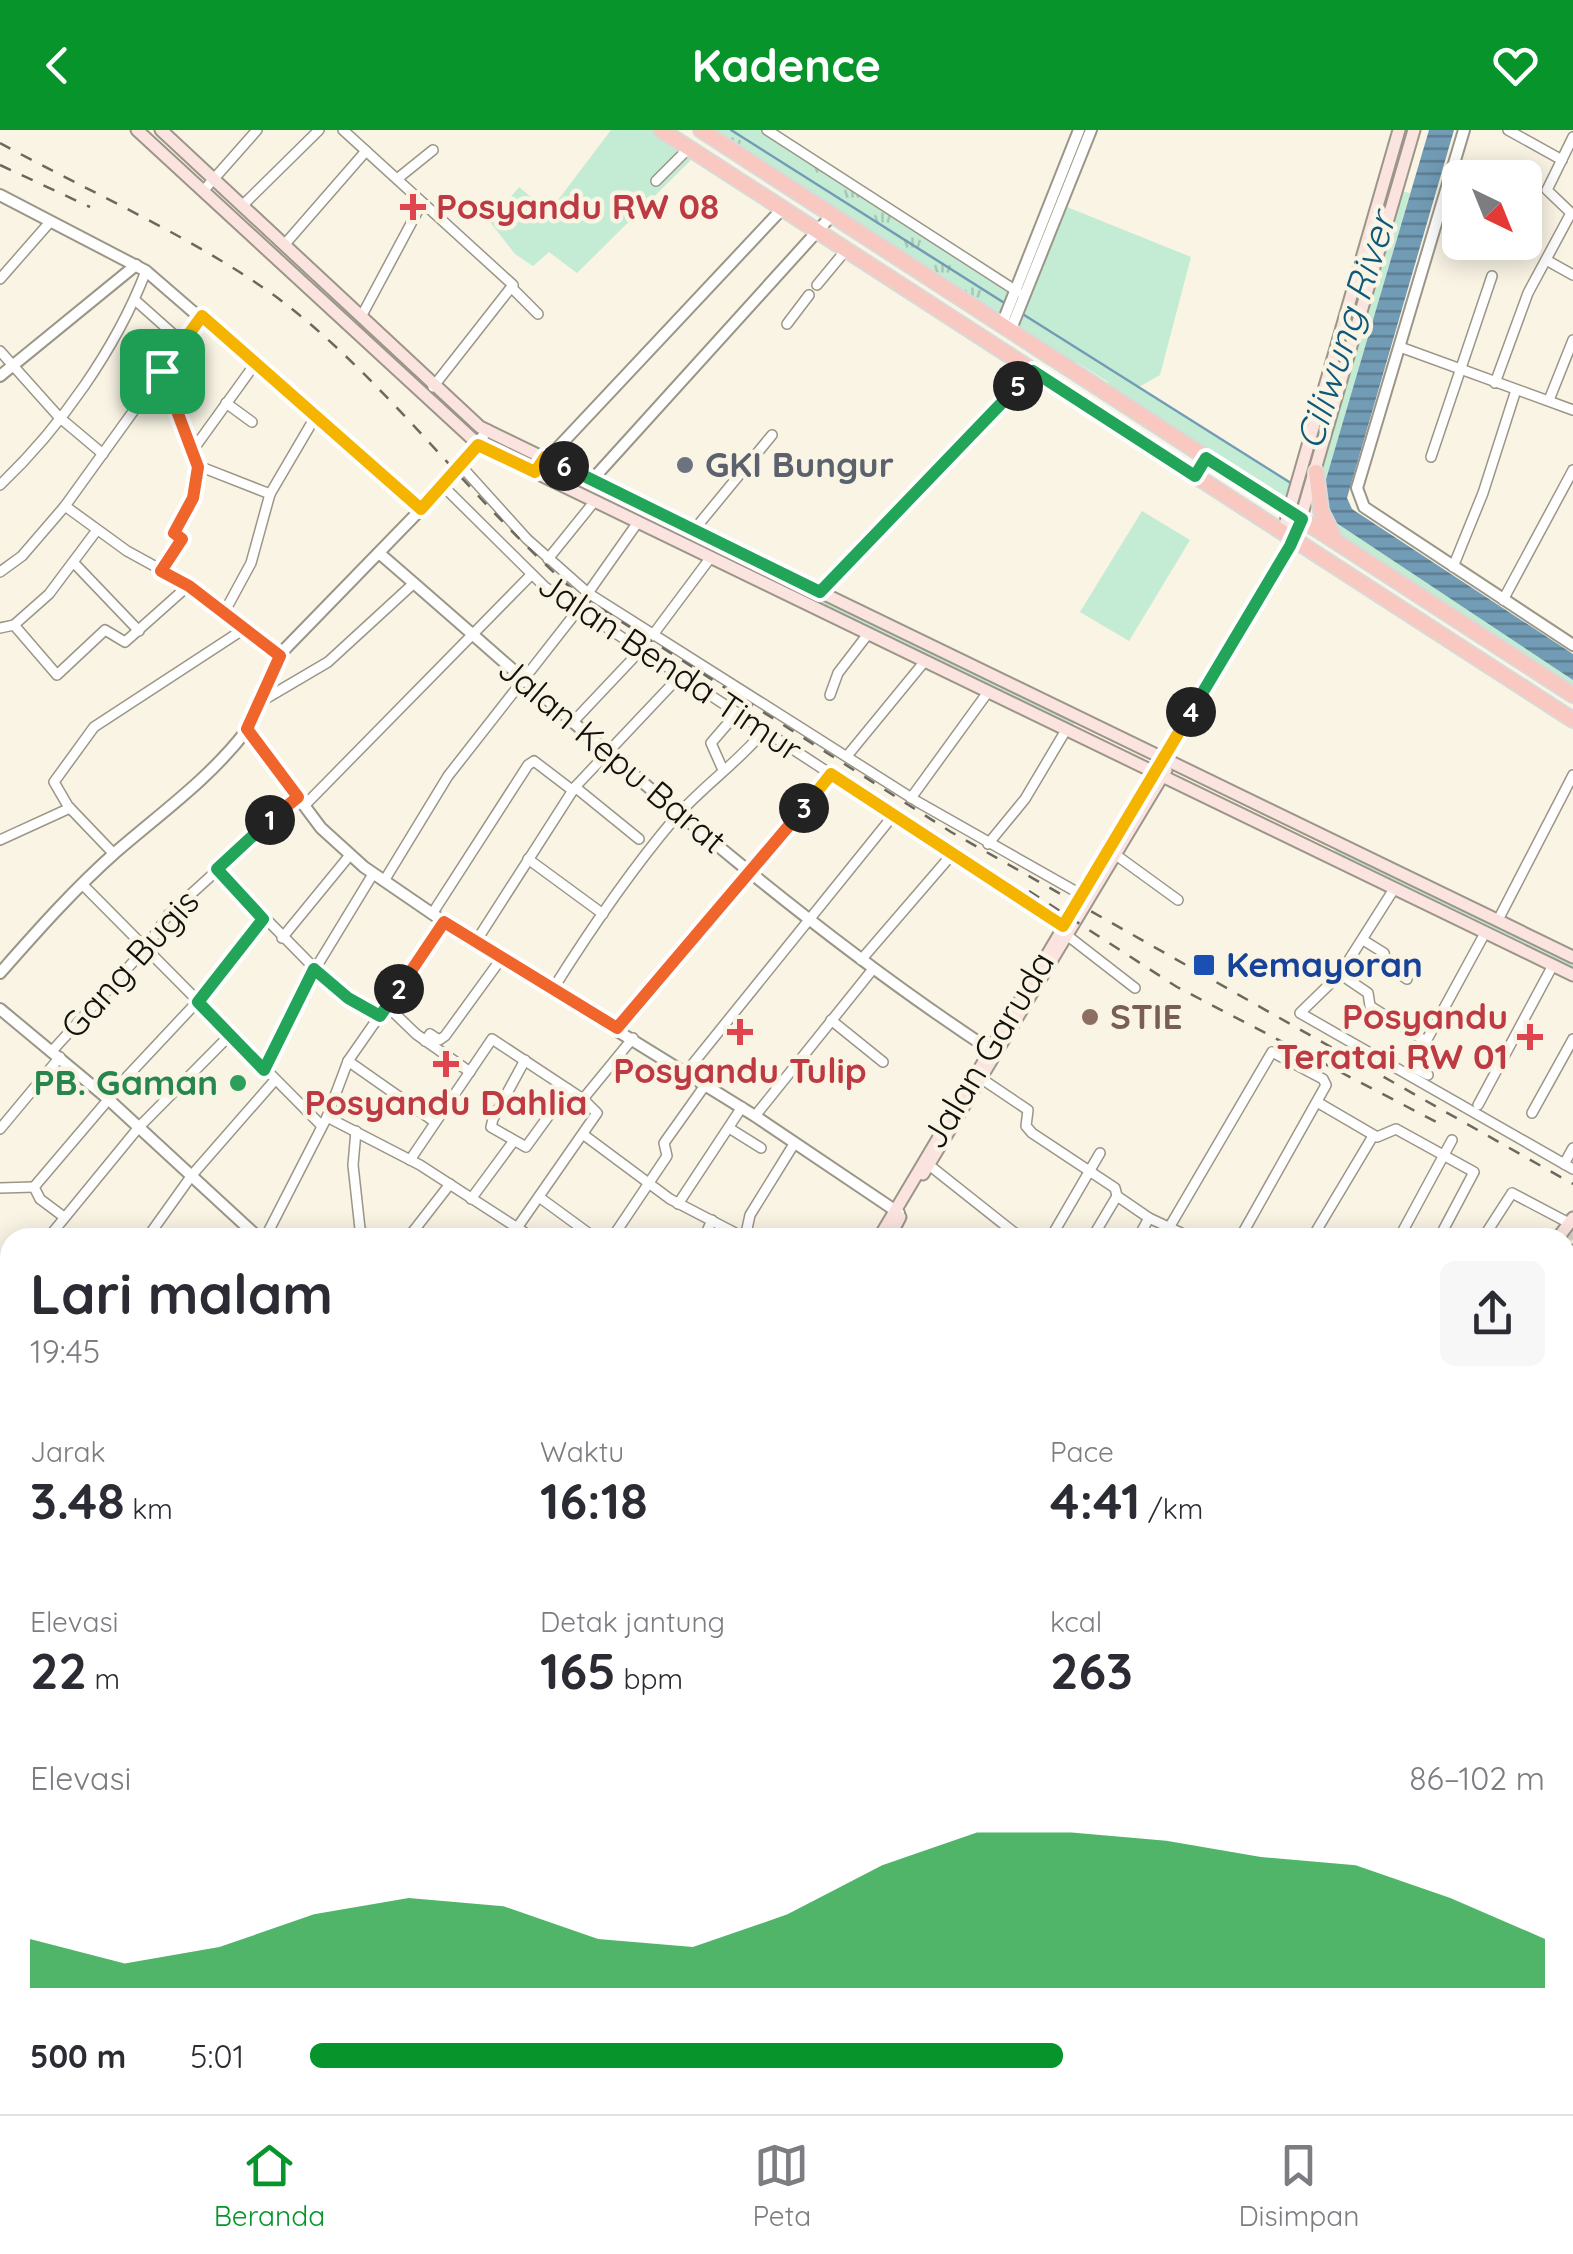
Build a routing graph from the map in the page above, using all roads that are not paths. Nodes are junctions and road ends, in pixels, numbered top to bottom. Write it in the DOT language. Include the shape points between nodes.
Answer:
graph roads {
  1 [pos="136,130"];
  2 [pos="161,130"];
  3 [pos="257,130"];
  4 [pos="319,130"];
  5 [pos="661,130"];
  6 [pos="701,130"];
  7 [pos="767,130"];
  8 [pos="1079,130"];
  9 [pos="1091,130"];
  10 [pos="1399,130"];
  11 [pos="1414,130"];
  12 [pos="1464,130"];
  13 [pos="1508,130"];
  14 [pos="346,131"];
  15 [pos="1573,137"];
  16 [pos="689,148"];
  17 [pos="432,150"];
  18 [pos="366,151"];
  19 [pos="1459,160"];
  20 [pos="1562,160"];
  21 [pos="214,178"];
  22 [pos="397,180"];
  23 [pos="656,181"];
  24 [pos="204,190"];
  25 [pos="0,195"];
  26 [pos="422,202"];
  27 [pos="243,205"];
  28 [pos="782,209"];
  29 [pos="832,215"];
  30 [pos="1442,220"];
  31 [pos="50,222"];
  32 [pos="819,233"];
  33 [pos="285,244"];
  34 [pos="846,250"];
  35 [pos="1548,262"];
  36 [pos="141,268"];
  37 [pos="1573,275"];
  38 [pos="1492,276"];
  39 [pos="0,280"];
  40 [pos="817,285"];
  41 [pos="512,288"];
  42 [pos="809,295"];
  43 [pos="1018,299"];
  44 [pos="135,300"];
  45 [pos="538,314"];
  46 [pos="202,316"];
  47 [pos="361,317"];
  48 [pos="1008,323"];
  49 [pos="787,324"];
  50 [pos="1573,340"];
  51 [pos="181,341"];
  52 [pos="1400,346"];
  53 [pos="0,352"];
  54 [pos="254,364"];
  55 [pos="12,366"];
  56 [pos="1460,368"];
  57 [pos="162,371"];
  58 [pos="1033,371"];
  59 [pos="0,376"];
  60 [pos="1495,382"];
  61 [pos="432,387"];
  62 [pos="1516,390"];
  63 [pos="1548,400"];
  64 [pos="226,403"];
  65 [pos="1573,410"];
  66 [pos="59,416"];
  67 [pos="314,419"];
  68 [pos="252,422"];
  69 [pos="1316,422"];
  70 [pos="1330,426"];
  71 [pos="486,430"];
  72 [pos="772,435"];
  73 [pos="478,445"];
  74 [pos="103,454"];
  75 [pos="190,454"];
  76 [pos="545,457"];
  77 [pos="1432,457"];
  78 [pos="1206,458"];
  79 [pos="198,467"];
  80 [pos="462,467"];
  81 [pos="1573,470"];
  82 [pos="535,472"];
  83 [pos="1195,476"];
  84 [pos="588,478"];
  85 [pos="0,485"];
  86 [pos="443,486"];
  87 [pos="1314,487"];
  88 [pos="270,494"];
  89 [pos="585,497"];
  90 [pos="65,506"];
  91 [pos="421,509"];
  92 [pos="611,509"];
  93 [pos="1295,515"];
  94 [pos="638,522"];
  95 [pos="97,530"];
  96 [pos="694,530"];
  97 [pos="1289,535"];
  98 [pos="1336,538"];
  99 [pos="380,553"];
  100 [pos="711,557"];
  101 [pos="548,559"];
  102 [pos="74,563"];
  103 [pos="1453,567"];
  104 [pos="161,571"];
  105 [pos="0,572"];
  106 [pos="531,575"];
  107 [pos="413,584"];
  108 [pos="189,586"];
  109 [pos="820,592"];
  110 [pos="588,593"];
  111 [pos="1503,600"];
  112 [pos="578,610"];
  113 [pos="224,611"];
  114 [pos="14,625"];
  115 [pos="0,628"];
  116 [pos="244,629"];
  117 [pos="139,630"];
  118 [pos="468,634"];
  119 [pos="868,634"];
  120 [pos="652,636"];
  121 [pos="1573,645"];
  122 [pos="639,652"];
  123 [pos="280,656"];
  124 [pos="924,661"];
  125 [pos="678,678"];
  126 [pos="522,680"];
  127 [pos="265,684"];
  128 [pos="988,692"];
  129 [pos="277,693"];
  130 [pos="830,695"];
  131 [pos="1573,695"];
  132 [pos="260,702"];
  133 [pos="736,714"];
  134 [pos="1573,720"];
  135 [pos="572,724"];
  136 [pos="1092,726"];
  137 [pos="247,729"];
  138 [pos="1066,730"];
  139 [pos="763,732"];
  140 [pos="1084,738"];
  141 [pos="605,753"];
  142 [pos="847,756"];
  143 [pos="1163,765"];
  144 [pos="723,770"];
  145 [pos="831,774"];
  146 [pos="1573,775"];
  147 [pos="573,788"];
  148 [pos="1229,792"];
  149 [pos="912,798"];
  150 [pos="301,801"];
  151 [pos="1223,806"];
  152 [pos="70,808"];
  153 [pos="896,812"];
  154 [pos="679,815"];
  155 [pos="638,839"];
  156 [pos="0,840"];
  157 [pos="988,844"];
  158 [pos="954,852"];
  159 [pos="114,854"];
  160 [pos="1116,854"];
  161 [pos="350,855"];
  162 [pos="528,859"];
  163 [pos="217,869"];
  164 [pos="750,872"];
  165 [pos="373,874"];
  166 [pos="384,882"];
  167 [pos="83,885"];
  168 [pos="1394,889"];
  169 [pos="1082,895"];
  170 [pos="1178,900"];
  171 [pos="432,914"];
  172 [pos="603,914"];
  173 [pos="808,918"];
  174 [pos="263,919"];
  175 [pos="1498,920"];
  176 [pos="444,922"];
  177 [pos="1066,931"];
  178 [pos="1485,934"];
  179 [pos="282,938"];
  180 [pos="1363,940"];
  181 [pos="475,943"];
  182 [pos="145,949"];
  183 [pos="1573,957"];
  184 [pos="501,960"];
  185 [pos="861,960"];
  186 [pos="1553,965"];
  187 [pos="314,969"];
  188 [pos="873,969"];
  189 [pos="0,973"];
  190 [pos="1340,974"];
  191 [pos="1573,975"];
  192 [pos="1408,979"];
  193 [pos="1134,988"];
  194 [pos="554,989"];
  195 [pos="198,1002"];
  196 [pos="387,1006"];
  197 [pos="0,1009"];
  198 [pos="380,1016"];
  199 [pos="831,1020"];
  200 [pos="617,1028"];
  201 [pos="230,1035"];
  202 [pos="634,1038"];
  203 [pos="1573,1040"];
  204 [pos="426,1041"];
  205 [pos="1427,1042"];
  206 [pos="993,1052"];
  207 [pos="56,1054"];
  208 [pos="525,1060"];
  209 [pos="348,1061"];
  210 [pos="883,1062"];
  211 [pos="264,1070"];
  212 [pos="687,1071"];
  213 [pos="470,1072"];
  214 [pos="1428,1076"];
  215 [pos="978,1077"];
  216 [pos="275,1080"];
  217 [pos="706,1084"];
  218 [pos="568,1089"];
  219 [pos="584,1098"];
  220 [pos="107,1099"];
  221 [pos="1317,1102"];
  222 [pos="1478,1105"];
  223 [pos="742,1107"];
  224 [pos="1532,1113"];
  225 [pos="756,1116"];
  226 [pos="324,1121"];
  227 [pos="435,1122"];
  228 [pos="139,1127"];
  229 [pos="728,1128"];
  230 [pos="0,1129"];
  231 [pos="356,1132"];
  232 [pos="584,1135"];
  233 [pos="1373,1136"];
  234 [pos="1452,1140"];
  235 [pos="513,1142"];
  236 [pos="794,1144"];
  237 [pos="761,1148"];
  238 [pos="1573,1148"];
  239 [pos="1100,1153"];
  240 [pos="1445,1156"];
  241 [pos="410,1160"];
  242 [pos="925,1162"];
  243 [pos="1568,1166"];
  244 [pos="1089,1170"];
  245 [pos="192,1176"];
  246 [pos="450,1184"];
  247 [pos="646,1184"];
  248 [pos="34,1187"];
  249 [pos="0,1188"];
  250 [pos="540,1196"];
  251 [pos="1116,1196"];
  252 [pos="471,1199"];
  253 [pos="678,1204"];
  254 [pos="898,1213"];
  255 [pos="64,1217"];
  256 [pos="1149,1218"];
  257 [pos="712,1220"];
  258 [pos="1570,1220"];
  259 [pos="1170,1224"];
  260 [pos="517,1226"];
  261 [pos="56,1228"];
  262 [pos="154,1228"];
  263 [pos="251,1228"];
  264 [pos="267,1228"];
  265 [pos="360,1228"];
  266 [pos="416,1228"];
  267 [pos="520,1228"];
  268 [pos="582,1228"];
  269 [pos="618,1228"];
  270 [pos="708,1228"];
  271 [pos="727,1228"];
  272 [pos="747,1228"];
  273 [pos="887,1228"];
  274 [pos="893,1228"];
  275 [pos="1008,1228"];
  276 [pos="1056,1228"];
  277 [pos="1098,1228"];
  278 [pos="1144,1228"];
  279 [pos="1168,1228"];
  280 [pos="1176,1228"];
  281 [pos="1246,1228"];
  282 [pos="1318,1228"];
  283 [pos="1405,1228"];
  284 [pos="1444,1228"];
  285 [pos="1489,1228"];
  1 -- 24 [label="main road"];
  2 -- 21 [label="main road"];
  3 -- 21 [label="street"];
  4 -- 27 [label="street"];
  5 -- 16 [label="main road"];
  6 -- 29 [label="main road"];
  7 -- 43 [label="street"];
  8 -- 43 [label="street"];
  9 -- 43 [label="street"];
  10 -- 69 [label="main road"];
  11 -- 70 [label="main road"];
  12 -- 19 [label="street"];
  13 -- 20 [label="street"];
  14 -- 18 [label="street"];
  15 -- 20 [label="street"];
  16 -- 23 [label="street"];
  16 -- 28 [label="main road"];
  17 -- 22 [label="street"];
  18 -- 22 [label="street"];
  18 -- 33 [label="street"];
  20 -- 35 [label="street" via="1547,190 1570,213"];
  21 -- 24 [label="street"];
  21 -- 27 [label="main road"];
  22 -- 26 [label="street"];
  24 -- 73 [label="main road"];
  25 -- 31 [label="street"];
  26 -- 41 [label="street"];
  26 -- 47 [label="street"];
  27 -- 33 [label="main road"];
  28 -- 32 [label="main road"];
  28 -- 76 [label="street"];
  29 -- 32 [label="street"];
  29 -- 48 [label="main road"];
  30 -- 52 [label="street"];
  31 -- 36 [label="street"];
  31 -- 39 [label="street"];
  32 -- 34 [label="main road"];
  32 -- 84 [label="street"];
  33 -- 47 [label="main road"];
  34 -- 40 [label="street"];
  34 -- 58 [label="main road"];
  35 -- 37 [label="street"];
  35 -- 60 [label="street" via="1528,293"];
  36 -- 44 [label="street"];
  36 -- 46 [label="street"];
  36 -- 55 [label="street"];
  38 -- 56 [label="street"];
  41 -- 45 [label="street"];
  41 -- 61 [label="street"];
  42 -- 49 [label="street"];
  43 -- 48 [label="street"];
  44 -- 51 [label="street"];
  44 -- 66 [label="street"];
  46 -- 51 [label="street"];
  46 -- 54 [label="street"];
  47 -- 61 [label="main road"];
  48 -- 78 [label="main road"];
  50 -- 63 [label="street"];
  51 -- 57 [label="street"];
  52 -- 56 [label="street"];
  52 -- 103 [label="street" via="1357,488 1364,508"];
  53 -- 55 [label="street"];
  54 -- 64 [label="street"];
  54 -- 67 [label="street"];
  55 -- 59 [label="street"];
  55 -- 66 [label="street"];
  56 -- 60 [label="street"];
  56 -- 77 [label="street"];
  57 -- 74 [label="street"];
  57 -- 75 [label="street"];
  58 -- 83 [label="main road"];
  58 -- 109 [label="street"];
  60 -- 62 [label="street"];
  61 -- 71 [label="main road"];
  62 -- 63 [label="street"];
  62 -- 103 [label="street"];
  63 -- 65 [label="street"];
  64 -- 68 [label="street"];
  64 -- 75 [label="street"];
  66 -- 74 [label="street"];
  66 -- 85 [label="street"];
  67 -- 88 [label="street"];
  67 -- 91 [label="street"];
  69 -- 70 [label="main road"];
  69 -- 93 [label="main road" via="1294,495"];
  70 -- 87 [label="main road"];
  71 -- 73 [label="street"];
  71 -- 76 [label="main road"];
  72 -- 96 [label="street"];
  73 -- 80 [label="street"];
  73 -- 82 [label="main road"];
  74 -- 90 [label="street"];
  75 -- 79 [label="street"];
  76 -- 82 [label="street"];
  76 -- 84 [label="main road"];
  78 -- 83 [label="main road"];
  78 -- 93 [label="main road"];
  79 -- 88 [label="street"];
  79 -- 104 [label="street" via="193,498 174,534 182,539"];
  80 -- 86 [label="street"];
  80 -- 101 [label="street"];
  81 -- 111 [label="street"];
  82 -- 89 [label="main road"];
  83 -- 97 [label="main road"];
  84 -- 89 [label="main road"];
  84 -- 92 [label="main road" via="592,494"];
  84 -- 96 [label="main road"];
  86 -- 91 [label="street"];
  86 -- 106 [label="street, Jalan Benda Timur"];
  87 -- 93 [label="main road"];
  87 -- 98 [label="main road"];
  88 -- 113 [label="street" via="255,551"];
  89 -- 92 [label="main road"];
  89 -- 101 [label="street"];
  90 -- 95 [label="street"];
  90 -- 105 [label="street"];
  91 -- 99 [label="street"];
  92 -- 94 [label="main road"];
  93 -- 97 [label="main road"];
  93 -- 98 [label="main road"];
  94 -- 100 [label="main road"];
  94 -- 110 [label="street"];
  95 -- 102 [label="street"];
  95 -- 104 [label="street"];
  96 -- 109 [label="main road"];
  97 -- 134 [label="main road"];
  97 -- 143 [label="main road"];
  98 -- 131 [label="main road"];
  99 -- 107 [label="street, Jalan Kepu Barat"];
  99 -- 123 [label="street"];
  100 -- 119 [label="main road"];
  100 -- 120 [label="street"];
  101 -- 110 [label="street"];
  102 -- 114 [label="street"];
  102 -- 117 [label="street"];
  103 -- 111 [label="street"];
  104 -- 108 [label="street"];
  106 -- 112 [label="street, Jalan Benda Timur"];
  106 -- 118 [label="street, Gang Bugis"];
  107 -- 118 [label="street, Jalan Kepu Barat"];
  107 -- 129 [label="street" via="328,662"];
  108 -- 113 [label="street"];
  108 -- 117 [label="street"];
  109 -- 136 [label="main road"];
  110 -- 120 [label="street"];
  111 -- 121 [label="street"];
  112 -- 122 [label="street, Jalan Benda Timur"];
  112 -- 126 [label="street"];
  113 -- 116 [label="street"];
  114 -- 115 [label="street"];
  114 -- 117 [label="street" via="57,674 105,630 122,642"];
  116 -- 123 [label="street"];
  116 -- 152 [label="street" via="94,727 53,784"];
  118 -- 126 [label="street, Jalan Kepu Barat"];
  118 -- 150 [label="street, Gang Bugis"];
  119 -- 124 [label="main road"];
  119 -- 130 [label="street"];
  120 -- 142 [label="street"];
  122 -- 125 [label="street, Jalan Benda Timur"];
  122 -- 135 [label="street"];
  123 -- 127 [label="street"];
  124 -- 128 [label="main road"];
  124 -- 142 [label="street"];
  125 -- 133 [label="street, Jalan Benda Timur"];
  125 -- 141 [label="street"];
  126 -- 135 [label="street, Jalan Kepu Barat"];
  126 -- 166 [label="street" via="436,794"];
  127 -- 129 [label="street"];
  127 -- 132 [label="street"];
  128 -- 138 [label="main road"];
  128 -- 149 [label="street"];
  129 -- 132 [label="street"];
  132 -- 137 [label="street"];
  133 -- 139 [label="street, Jalan Benda Timur"];
  133 -- 144 [label="street" via="710,742"];
  135 -- 141 [label="street, Jalan Kepu Barat"];
  136 -- 140 [label="main road"];
  136 -- 143 [label="main road"];
  137 -- 150 [label="street"];
  137 -- 159 [label="street"];
  138 -- 140 [label="main road"];
  138 -- 157 [label="street" via="1025,799"];
  139 -- 144 [label="street"];
  139 -- 145 [label="street, Jalan Benda Timur"];
  140 -- 143 [label="main road"];
  141 -- 147 [label="street"];
  141 -- 154 [label="street, Jalan Kepu Barat"];
  142 -- 149 [label="street"];
  143 -- 148 [label="main road"];
  143 -- 151 [label="main road"];
  143 -- 160 [label="main road, Jalan Garuda"];
  143 -- 169 [label="main road, Jalan Garuda"];
  144 -- 154 [label="street"];
  145 -- 153 [label="street, Jalan Benda Timur"];
  145 -- 164 [label="street"];
  146 -- 175 [label="street"];
  147 -- 155 [label="street"];
  147 -- 162 [label="street"];
  147 -- 171 [label="street" via="530,762"];
  148 -- 151 [label="main road"];
  148 -- 175 [label="main road"];
  149 -- 157 [label="street"];
  150 -- 161 [label="street"];
  150 -- 163 [label="street, Gang Bugis"];
  151 -- 168 [label="main road"];
  152 -- 156 [label="street"];
  152 -- 159 [label="street"];
  153 -- 158 [label="street, Jalan Benda Timur"];
  153 -- 173 [label="street"];
  154 -- 164 [label="street, Jalan Kepu Barat"];
  154 -- 172 [label="street"];
  157 -- 169 [label="street"];
  158 -- 177 [label="street, Jalan Benda Timur"];
  158 -- 185 [label="street"];
  159 -- 167 [label="street"];
  160 -- 170 [label="street"];
  160 -- 177 [label="main road, Jalan Garuda"];
  161 -- 165 [label="street"];
  161 -- 179 [label="street"];
  162 -- 172 [label="street"];
  162 -- 181 [label="street"];
  163 -- 174 [label="street"];
  163 -- 182 [label="street, Gang Bugis"];
  164 -- 173 [label="street, Jalan Kepu Barat"];
  164 -- 200 [label="street"];
  165 -- 166 [label="street"];
  165 -- 187 [label="street"];
  166 -- 171 [label="street"];
  167 -- 182 [label="street"];
  167 -- 189 [label="street"];
  168 -- 178 [label="main road"];
  168 -- 180 [label="street"];
  169 -- 177 [label="main road, Jalan Garuda"];
  171 -- 176 [label="street"];
  172 -- 194 [label="street"];
  173 -- 185 [label="street, Jalan Kepu Barat"];
  173 -- 212 [label="street"];
  174 -- 179 [label="street"];
  174 -- 195 [label="street"];
  175 -- 183 [label="main road"];
  176 -- 181 [label="street"];
  176 -- 196 [label="street"];
  177 -- 193 [label="street, Jalan Benda Timur"];
  177 -- 206 [label="main road, Jalan Garuda"];
  178 -- 186 [label="main road"];
  178 -- 205 [label="street"];
  179 -- 187 [label="street"];
  180 -- 190 [label="street"];
  180 -- 192 [label="street"];
  181 -- 184 [label="street"];
  182 -- 195 [label="street"];
  182 -- 207 [label="street, Gang Bugis"];
  184 -- 194 [label="street"];
  184 -- 204 [label="street" via="445,1036 431,1034"];
  185 -- 188 [label="street, Jalan Kepu Barat"];
  186 -- 191 [label="main road"];
  186 -- 222 [label="street"];
  187 -- 198 [label="street"];
  187 -- 211 [label="street"];
  188 -- 199 [label="street"];
  188 -- 206 [label="street, Jalan Kepu Barat"];
  190 -- 205 [label="street" via="1368,993 1370,1006"];
  190 -- 243 [label="street" via="1300,1012"];
  194 -- 200 [label="street"];
  195 -- 201 [label="street"];
  195 -- 220 [label="street"];
  196 -- 198 [label="street"];
  196 -- 204 [label="street"];
  197 -- 207 [label="street"];
  198 -- 209 [label="street"];
  199 -- 210 [label="street"];
  199 -- 225 [label="street"];
  200 -- 202 [label="street"];
  201 -- 211 [label="street"];
  201 -- 228 [label="street"];
  202 -- 212 [label="street"];
  202 -- 219 [label="street"];
  203 -- 224 [label="street"];
  204 -- 213 [label="street"];
  205 -- 214 [label="street" via="1412,1067"];
  206 -- 215 [label="main road, Jalan Garuda"];
  207 -- 220 [label="street"];
  207 -- 230 [label="street, Gang Bugis"];
  208 -- 213 [label="street" via="492,1038"];
  208 -- 218 [label="street"];
  208 -- 235 [label="street" via="491,1124"];
  209 -- 226 [label="street"];
  209 -- 227 [label="street"];
  211 -- 216 [label="street"];
  212 -- 217 [label="street"];
  213 -- 227 [label="street"];
  215 -- 242 [label="main road, Jalan Garuda"];
  215 -- 244 [label="street" via="1028,1110 1032,1132"];
  216 -- 226 [label="street"];
  216 -- 245 [label="street"];
  217 -- 223 [label="street"];
  217 -- 247 [label="street" via="664,1143 667,1155"];
  218 -- 219 [label="street"];
  218 -- 235 [label="street" via="526,1147"];
  219 -- 232 [label="street" via="598,1111"];
  220 -- 228 [label="street"];
  220 -- 248 [label="street"];
  221 -- 233 [label="street"];
  221 -- 259 [label="street" via="1323,1078 1272,1052"];
  221 -- 281 [label="street"];
  223 -- 225 [label="street"];
  223 -- 229 [label="street"];
  225 -- 236 [label="street"];
  226 -- 231 [label="street"];
  226 -- 264 [label="street"];
  227 -- 241 [label="street"];
  228 -- 245 [label="street"];
  228 -- 255 [label="street"];
  229 -- 237 [label="street"];
  229 -- 253 [label="street"];
  231 -- 241 [label="street"];
  231 -- 265 [label="street"];
  232 -- 247 [label="street"];
  232 -- 250 [label="street"];
  233 -- 240 [label="street" via="1396,1129"];
  233 -- 282 [label="street"];
  234 -- 240 [label="street"];
  235 -- 252 [label="street"];
  236 -- 254 [label="street"];
  236 -- 272 [label="street"];
  238 -- 243 [label="street"];
  239 -- 244 [label="street"];
  240 -- 283 [label="street"];
  240 -- 284 [label="street" via="1474,1173"];
  241 -- 246 [label="street"];
  242 -- 254 [label="main road, Jalan Garuda"];
  242 -- 275 [label="street"];
  244 -- 251 [label="street" via="1115,1188"];
  244 -- 276 [label="street"];
  245 -- 262 [label="street"];
  245 -- 263 [label="street"];
  246 -- 252 [label="street"];
  246 -- 266 [label="street"];
  247 -- 253 [label="street"];
  247 -- 269 [label="street"];
  248 -- 249 [label="street"];
  248 -- 255 [label="street"];
  250 -- 260 [label="street"];
  250 -- 268 [label="street"];
  251 -- 256 [label="street"];
  251 -- 277 [label="street"];
  252 -- 260 [label="street"];
  253 -- 257 [label="street"];
  254 -- 273 [label="main road, Jalan Garuda"];
  254 -- 274 [label="main road, Jalan Garuda"];
  255 -- 261 [label="street"];
  256 -- 259 [label="street"];
  256 -- 278 [label="street"];
  257 -- 270 [label="street"];
  257 -- 271 [label="street"];
  258 -- 285 [label="street" via="1512,1193"];
  259 -- 279 [label="street"];
  259 -- 280 [label="street"];
  260 -- 267 [label="street"];
}
